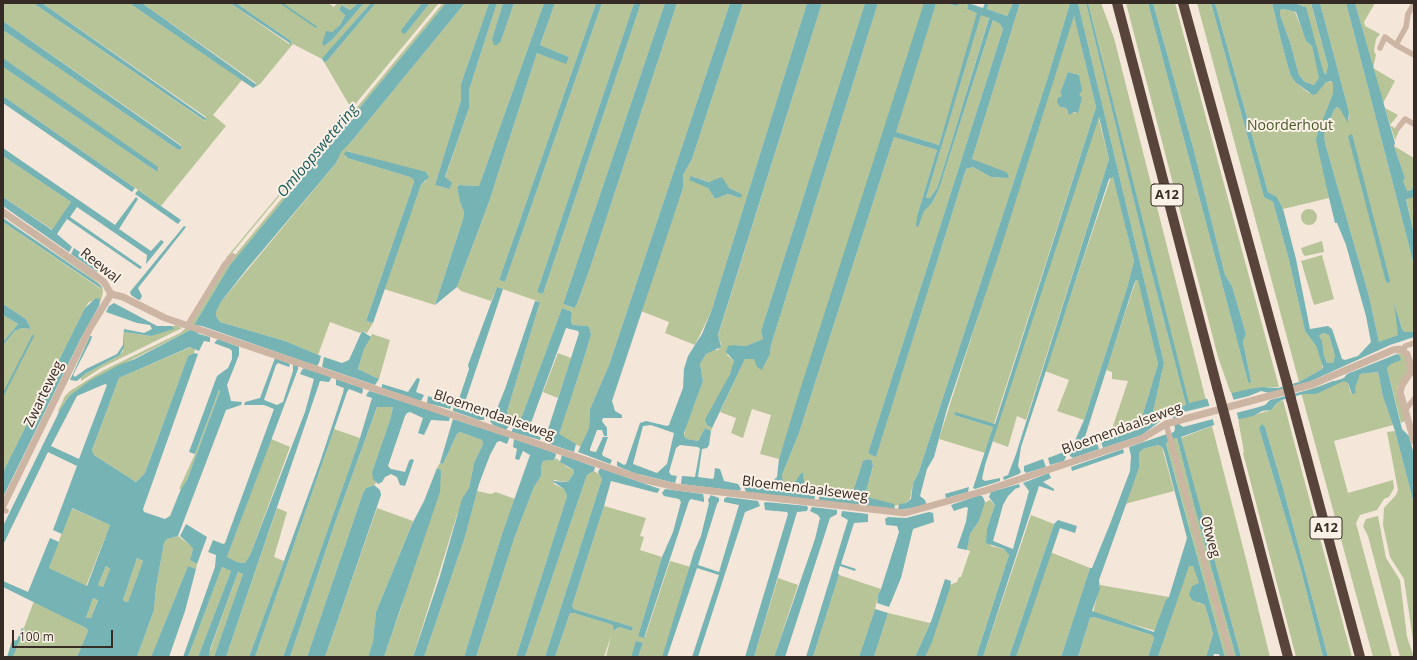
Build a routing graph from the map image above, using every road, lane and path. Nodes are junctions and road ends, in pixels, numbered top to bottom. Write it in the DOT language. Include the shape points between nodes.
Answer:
graph roads {
  1 [pos="1117,3"];
  2 [pos="1183,3"];
  3 [pos="1414,4"];
  4 [pos="1396,45"];
  5 [pos="1380,48"];
  6 [pos="1414,55"];
  7 [pos="1414,124"];
  8 [pos="1398,128"];
  9 [pos="3,212"];
  10 [pos="233,256"];
  11 [pos="111,294"];
  12 [pos="189,326"];
  13 [pos="1414,343"];
  14 [pos="1404,350"];
  15 [pos="1414,399"];
  16 [pos="1405,410"];
  17 [pos="1173,422"];
  18 [pos="1414,441"];
  19 [pos="4,509"];
  20 [pos="1231,657"];
  21 [pos="1288,657"];
  22 [pos="1360,657"];
  1 -- 21 [label="highway, A12, bridge"];
  2 -- 22 [label="highway, A12, bridge"];
  3 -- 4 [label="street"];
  4 -- 5 [label="street" via="1385,37"];
  4 -- 6 [label="street"];
  7 -- 8 [label="street" via="1405,119"];
  9 -- 11 [label="street, Reewal" via="100,279"];
  10 -- 12 [label="street" via="225,264"];
  11 -- 12 [label="street, Reewal"];
  11 -- 19 [label="street, Zwarteweg" via="90,328 53,411"];
  12 -- 17 [label="street, Bloemendaalseweg" via="659,484 891,513 920,510 984,491 1142,439"];
  13 -- 14 [label="street, Bloemendaalseweg" via="1405,346"];
  14 -- 16 [label="street" via="1411,369 1400,389"];
  14 -- 17 [label="street, Bloemendaalseweg" via="1393,350 1313,384"];
  15 -- 16 [label="street"];
  16 -- 18 [label="street"];
  17 -- 20 [label="street, Otweg"];
}
